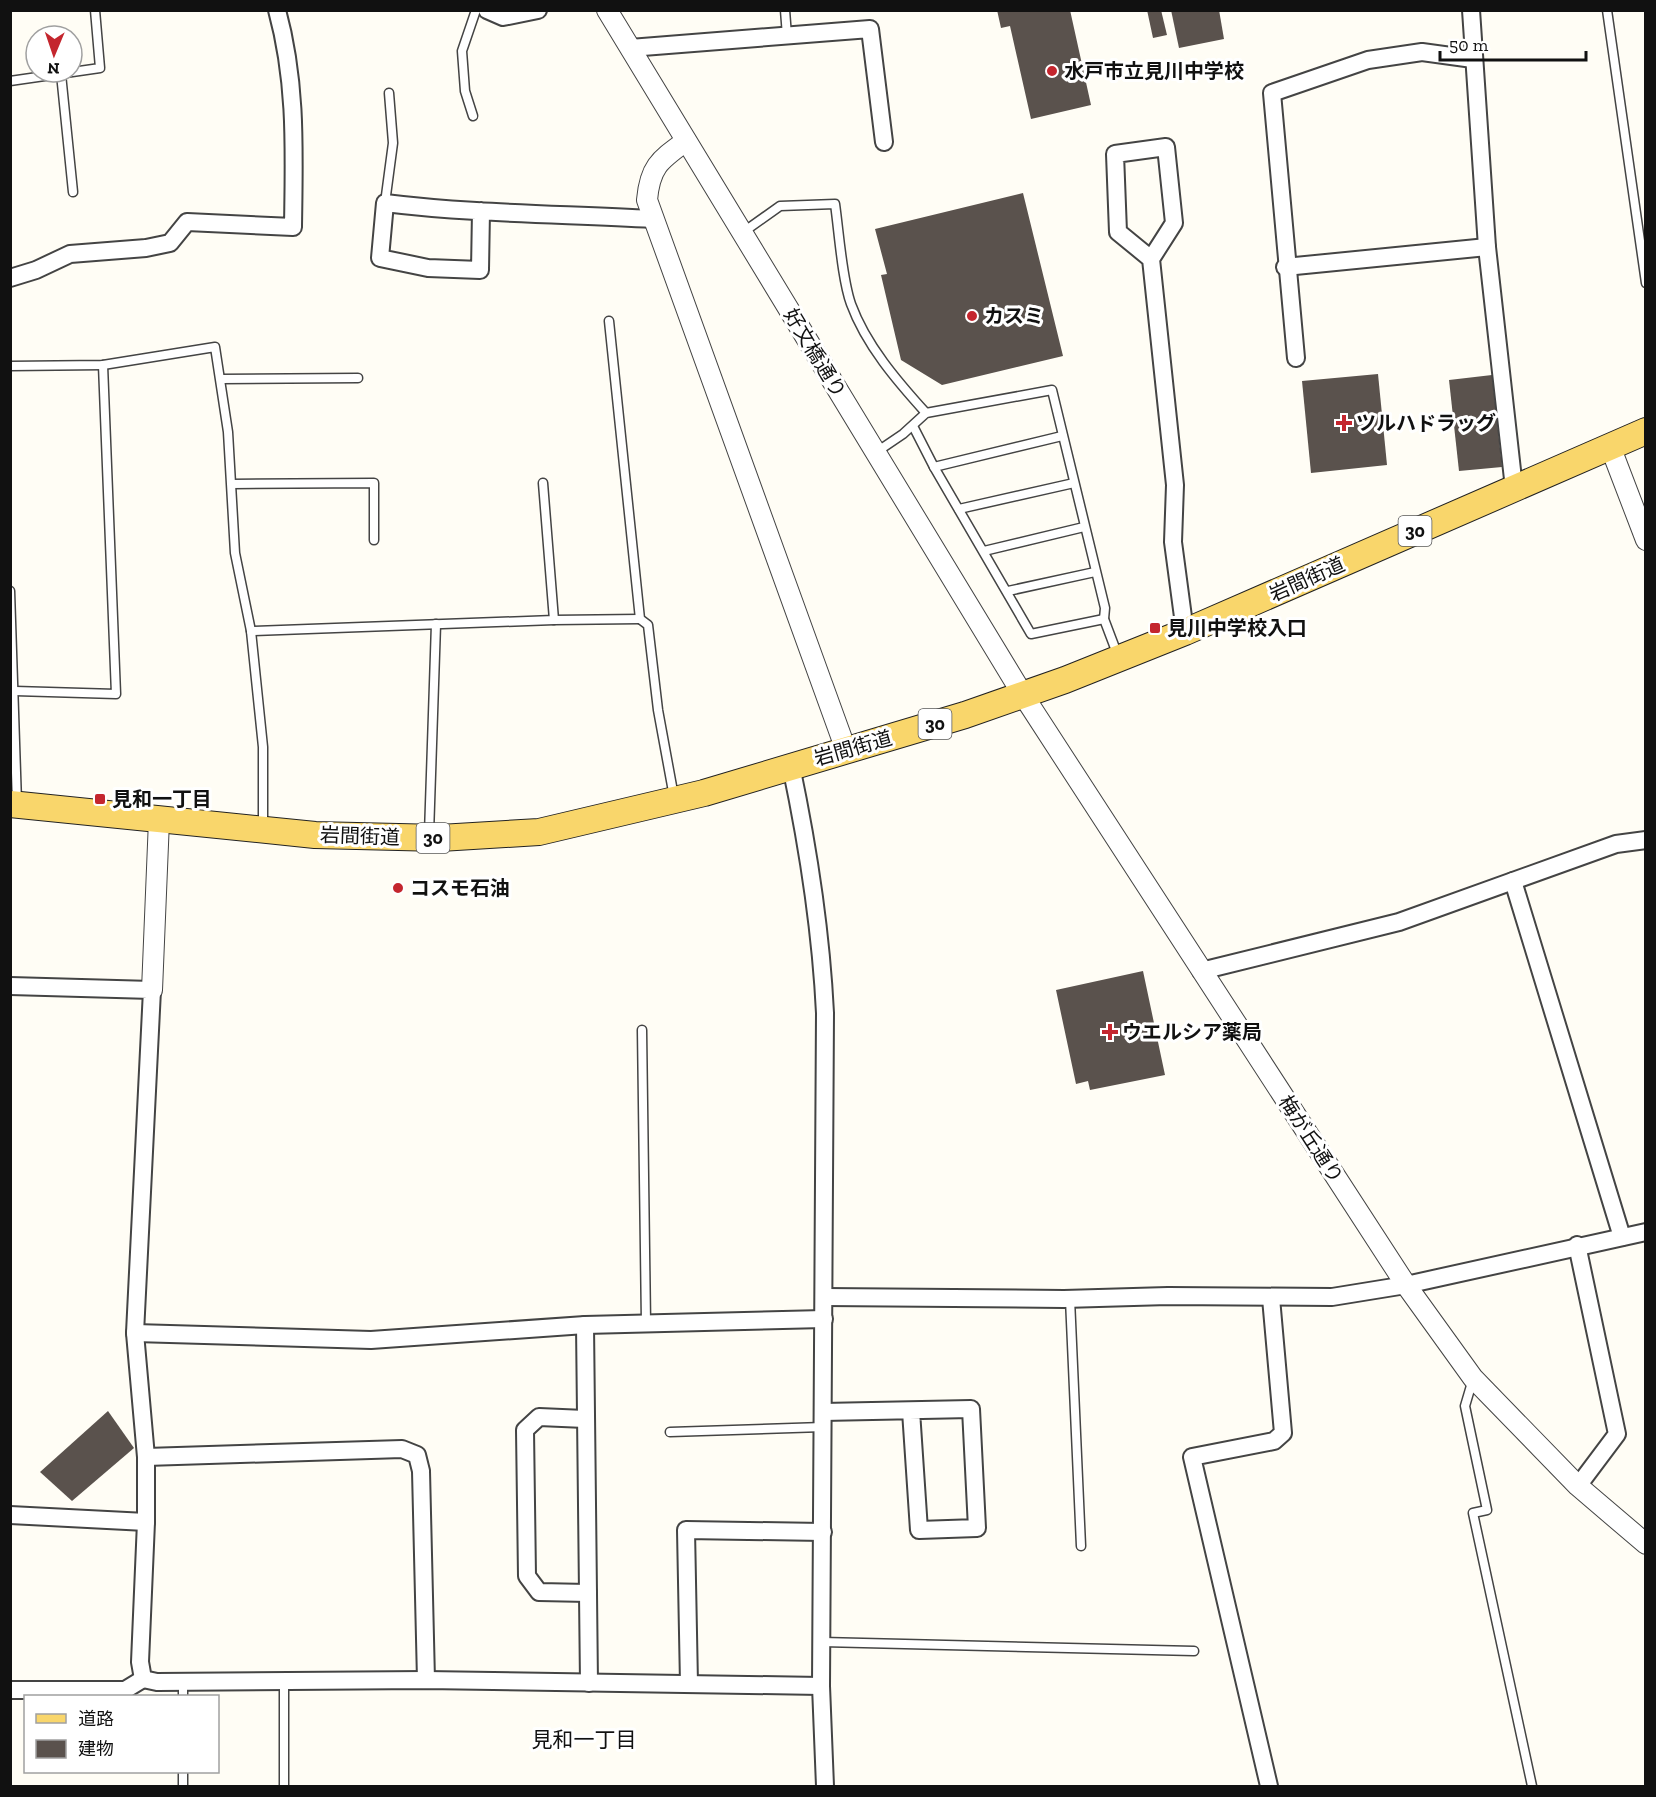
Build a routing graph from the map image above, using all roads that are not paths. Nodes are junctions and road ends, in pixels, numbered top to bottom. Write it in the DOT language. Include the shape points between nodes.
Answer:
graph roads {
  1 [pos="95,10"];
  2 [pos="277,10"];
  3 [pos="476,10"];
  4 [pos="487,10"];
  5 [pos="538,10"];
  6 [pos="607,10"];
  7 [pos="785,10"];
  8 [pos="1471,10"];
  9 [pos="1607,10"];
  10 [pos="787,36"];
  11 [pos="630,48"];
  12 [pos="1473,59"];
  13 [pos="84,70"];
  14 [pos="62,84"];
  15 [pos="389,93"];
  16 [pos="473,116"];
  17 [pos="686,141"];
  18 [pos="884,142"];
  19 [pos="73,192"];
  20 [pos="385,203"];
  21 [pos="482,211"];
  22 [pos="652,219"];
  23 [pos="741,233"];
  24 [pos="1487,247"];
  25 [pos="1150,260"];
  26 [pos="1285,267"];
  27 [pos="10,278"];
  28 [pos="1646,283"];
  29 [pos="609,321"];
  30 [pos="1296,358"];
  31 [pos="103,365"];
  32 [pos="10,366"];
  33 [pos="358,378"];
  34 [pos="221,380"];
  35 [pos="926,413"];
  36 [pos="913,426"];
  37 [pos="1646,430"];
  38 [pos="1062,436"];
  39 [pos="1611,446"];
  40 [pos="875,453"];
  41 [pos="934,467"];
  42 [pos="543,483"];
  43 [pos="1074,483"];
  44 [pos="232,484"];
  45 [pos="1514,488"];
  46 [pos="959,509"];
  47 [pos="1084,527"];
  48 [pos="374,540"];
  49 [pos="1646,540"];
  50 [pos="984,551"];
  51 [pos="1095,572"];
  52 [pos="10,591"];
  53 [pos="1008,591"];
  54 [pos="640,619"];
  55 [pos="1104,619"];
  56 [pos="554,620"];
  57 [pos="436,624"];
  58 [pos="251,631"];
  59 [pos="1185,632"];
  60 [pos="1119,659"];
  61 [pos="15,691"];
  62 [pos="1023,695"];
  63 [pos="846,750"];
  64 [pos="791,766"];
  65 [pos="674,800"];
  66 [pos="14,805"];
  67 [pos="159,820"];
  68 [pos="263,831"];
  69 [pos="429,838"];
  70 [pos="1646,840"];
  71 [pos="1513,881"];
  72 [pos="1201,970"];
  73 [pos="10,986"];
  74 [pos="152,990"];
  75 [pos="642,1030"];
  76 [pos="1646,1232"];
  77 [pos="1622,1237"];
  78 [pos="1577,1245"];
  79 [pos="1406,1285"];
  80 [pos="824,1297"];
  81 [pos="1271,1298"];
  82 [pos="1070,1299"];
  83 [pos="824,1319"];
  84 [pos="646,1323"];
  85 [pos="585,1325"];
  86 [pos="135,1333"];
  87 [pos="1473,1378"];
  88 [pos="911,1411"];
  89 [pos="585,1419"];
  90 [pos="823,1420"];
  91 [pos="670,1432"];
  92 [pos="146,1457"];
  93 [pos="1578,1486"];
  94 [pos="10,1515"];
  95 [pos="146,1521"];
  96 [pos="823,1532"];
  97 [pos="1646,1544"];
  98 [pos="1081,1546"];
  99 [pos="588,1593"];
  100 [pos="822,1642"];
  101 [pos="1194,1652"];
  102 [pos="143,1679"];
  103 [pos="426,1680"];
  104 [pos="284,1681"];
  105 [pos="590,1683"];
  106 [pos="689,1684"];
  107 [pos="821,1686"];
  108 [pos="183,1689"];
  109 [pos="10,1690"];
  110 [pos="284,1786"];
  111 [pos="825,1786"];
  112 [pos="1269,1786"];
  113 [pos="1532,1786"];
  1 -- 13 [label="lane" via="100,68"];
  2 -- 27 [label="street" via="295,117 293,227 187,222 170,243 70,254"];
  3 -- 16 [label="lane" via="462,51 465,91"];
  4 -- 5 [label="street" via="503,17"];
  6 -- 11 [label="street, 好文橋通り"];
  7 -- 10 [label="lane"];
  8 -- 12 [label="street"];
  9 -- 28 [label="lane"];
  10 -- 11 [label="street"];
  10 -- 18 [label="street" via="870,29"];
  11 -- 17 [label="street, 好文橋通り"];
  12 -- 24 [label="street"];
  12 -- 26 [label="street" via="1422,52 1368,60 1272,93"];
  14 -- 19 [label="lane"];
  15 -- 20 [label="lane" via="393,143"];
  17 -- 22 [label="street" via="657,163 647,201"];
  17 -- 23 [label="street, 好文橋通り"];
  20 -- 21 [label="street"];
  20 -- 21 [label="street" via="380,258 428,268 480,270"];
  21 -- 22 [label="street"];
  22 -- 63 [label="street"];
  23 -- 35 [label="lane" via="780,206 835,204 851,302 897,381"];
  23 -- 40 [label="street, 好文橋通り"];
  24 -- 26 [label="street"];
  24 -- 45 [label="street"];
  25 -- 25 [label="street" via="1174,223 1166,147 1115,154 1118,232"];
  25 -- 59 [label="street" via="1175,484 1173,542"];
  26 -- 30 [label="street"];
  29 -- 54 [label="lane"];
  31 -- 32 [label="lane"];
  31 -- 34 [label="lane" via="215,347"];
  31 -- 61 [label="lane" via="116,693"];
  33 -- 34 [label="lane"];
  34 -- 44 [label="lane"];
  35 -- 36 [label="lane"];
  35 -- 38 [label="lane" via="1052,390"];
  36 -- 40 [label="lane"];
  36 -- 41 [label="lane"];
  37 -- 39 [label="main road, 岩間街道 / 30"];
  38 -- 41 [label="lane"];
  38 -- 43 [label="lane"];
  39 -- 45 [label="main road, 岩間街道 / 30"];
  39 -- 49 [label="street"];
  40 -- 62 [label="street, 好文橋通り"];
  41 -- 46 [label="lane"];
  42 -- 56 [label="lane"];
  43 -- 46 [label="lane"];
  43 -- 47 [label="lane"];
  44 -- 48 [label="lane" via="374,483"];
  44 -- 58 [label="lane" via="235,553"];
  45 -- 59 [label="main road, 岩間街道 / 30"];
  46 -- 50 [label="lane"];
  47 -- 50 [label="lane"];
  47 -- 51 [label="lane"];
  50 -- 53 [label="lane"];
  51 -- 53 [label="lane"];
  51 -- 55 [label="lane" via="1105,608"];
  52 -- 61 [label="lane"];
  53 -- 55 [label="lane" via="1031,634"];
  54 -- 56 [label="lane"];
  54 -- 65 [label="lane" via="648,625"];
  55 -- 60 [label="lane"];
  56 -- 57 [label="lane"];
  57 -- 58 [label="lane"];
  57 -- 69 [label="lane"];
  58 -- 68 [label="lane" via="263,747"];
  59 -- 60 [label="main road, 岩間街道 / 30"];
  60 -- 62 [label="main road, 岩間街道 / 30"];
  61 -- 66 [label="lane"];
  62 -- 63 [label="main road, 岩間街道 / 30"];
  62 -- 72 [label="street, 梅が丘通り"];
  63 -- 64 [label="main road, 岩間街道 / 30"];
  64 -- 65 [label="main road, 岩間街道 / 30"];
  64 -- 80 [label="street" via="823,970"];
  65 -- 69 [label="main road, 岩間街道 / 30" via="539,832"];
  66 -- 67 [label="main road, 岩間街道 / 30"];
  67 -- 68 [label="main road, 岩間街道 / 30"];
  67 -- 74 [label="street"];
  68 -- 69 [label="main road, 岩間街道 / 30"];
  70 -- 71 [label="street" via="1616,844"];
  71 -- 72 [label="street" via="1399,922"];
  71 -- 77 [label="street"];
  72 -- 79 [label="street, 梅が丘通り"];
  73 -- 74 [label="street"];
  74 -- 86 [label="street"];
  75 -- 84 [label="lane"];
  76 -- 77 [label="street"];
  77 -- 78 [label="street"];
  78 -- 79 [label="street"];
  78 -- 93 [label="street" via="1617,1434"];
  79 -- 81 [label="street" via="1332,1297"];
  79 -- 87 [label="street, 梅が丘通り"];
  80 -- 82 [label="street"];
  80 -- 83 [label="street"];
  81 -- 82 [label="street"];
  81 -- 112 [label="street" via="1283,1433 1274,1441 1192,1457"];
  82 -- 98 [label="lane"];
  83 -- 84 [label="street"];
  83 -- 90 [label="street"];
  84 -- 85 [label="street"];
  85 -- 86 [label="street" via="371,1340"];
  85 -- 89 [label="street"];
  86 -- 92 [label="street"];
  87 -- 93 [label="street, 梅が丘通り"];
  87 -- 113 [label="lane" via="1465,1406 1487,1510 1473,1513"];
  88 -- 88 [label="street" via="971,1409 977,1528 919,1530"];
  88 -- 90 [label="street"];
  89 -- 99 [label="street"];
  89 -- 99 [label="street" via="539,1417 525,1430 527,1576 539,1592"];
  90 -- 91 [label="lane"];
  90 -- 96 [label="street"];
  92 -- 95 [label="street"];
  92 -- 103 [label="street" via="402,1449 417,1455 421,1471"];
  93 -- 97 [label="street, 梅が丘通り"];
  94 -- 95 [label="street"];
  95 -- 102 [label="street" via="140,1662"];
  96 -- 100 [label="street"];
  96 -- 106 [label="street" via="687,1530"];
  99 -- 105 [label="street"];
  100 -- 101 [label="lane"];
  100 -- 107 [label="street"];
  102 -- 108 [label="street"];
  102 -- 109 [label="street" via="125,1690"];
  103 -- 104 [label="street"];
  103 -- 105 [label="street"];
  104 -- 108 [label="street"];
  104 -- 110 [label="lane"];
  105 -- 106 [label="street"];
  106 -- 107 [label="street"];
  107 -- 111 [label="street"];
}
